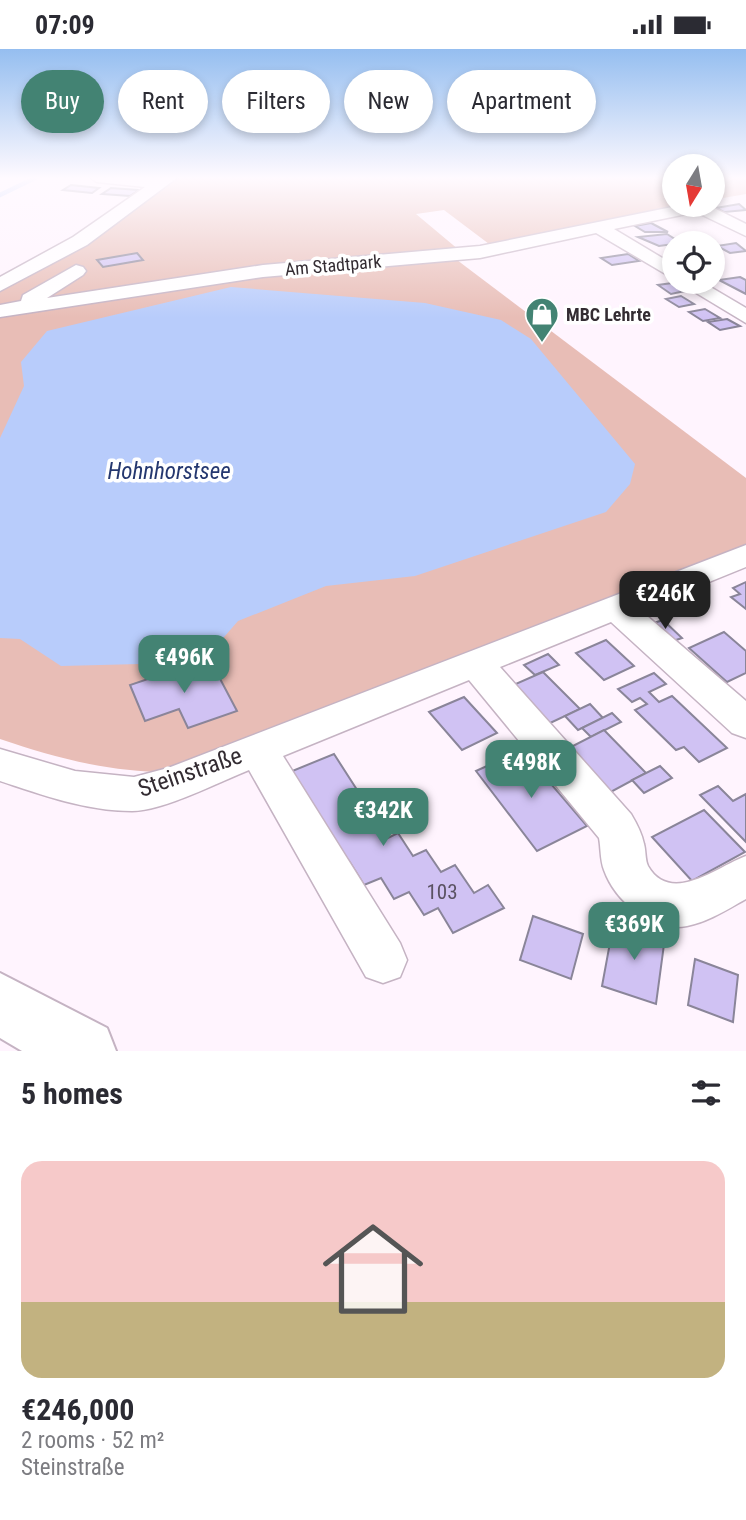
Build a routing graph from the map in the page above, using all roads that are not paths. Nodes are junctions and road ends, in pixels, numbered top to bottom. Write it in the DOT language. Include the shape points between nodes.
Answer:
graph roads {
  1 [pos="105,224"];
  2 [pos="614,224"];
  3 [pos="598,227"];
  4 [pos="662,266"];
  5 [pos="76,271"];
  6 [pos="0,285"];
  7 [pos="708,294"];
  8 [pos="0,309"];
  9 [pos="746,317"];
  10 [pos="746,555"];
  11 [pos="616,607"];
  12 [pos="474,662"];
  13 [pos="746,723"];
  14 [pos="258,749"];
  15 [pos="0,765"];
  16 [pos="746,876"];
  17 [pos="383,960"];
  18 [pos="0,1004"];
  19 [pos="84,1051"];
  1 -- 6 [label="street"];
  2 -- 3 [label="street, Am Stadtpark"];
  3 -- 4 [label="street"];
  3 -- 8 [label="street, Am Stadtpark" via="480,252 263,271"];
  5 -- 8 [label="street" via="32,299"];
  7 -- 9 [label="street"];
  10 -- 11 [label="street, Steinstraße"];
  11 -- 12 [label="street, Steinstraße"];
  11 -- 13 [label="street"];
  12 -- 14 [label="street, Steinstraße"];
  12 -- 16 [label="street" via="616,828 624,840 626,870 645,894 687,905"];
  14 -- 15 [label="street, Steinstraße" via="134,794 75,788"];
  14 -- 17 [label="street, Steinstraße"];
  18 -- 19 [label="highway"];
}
